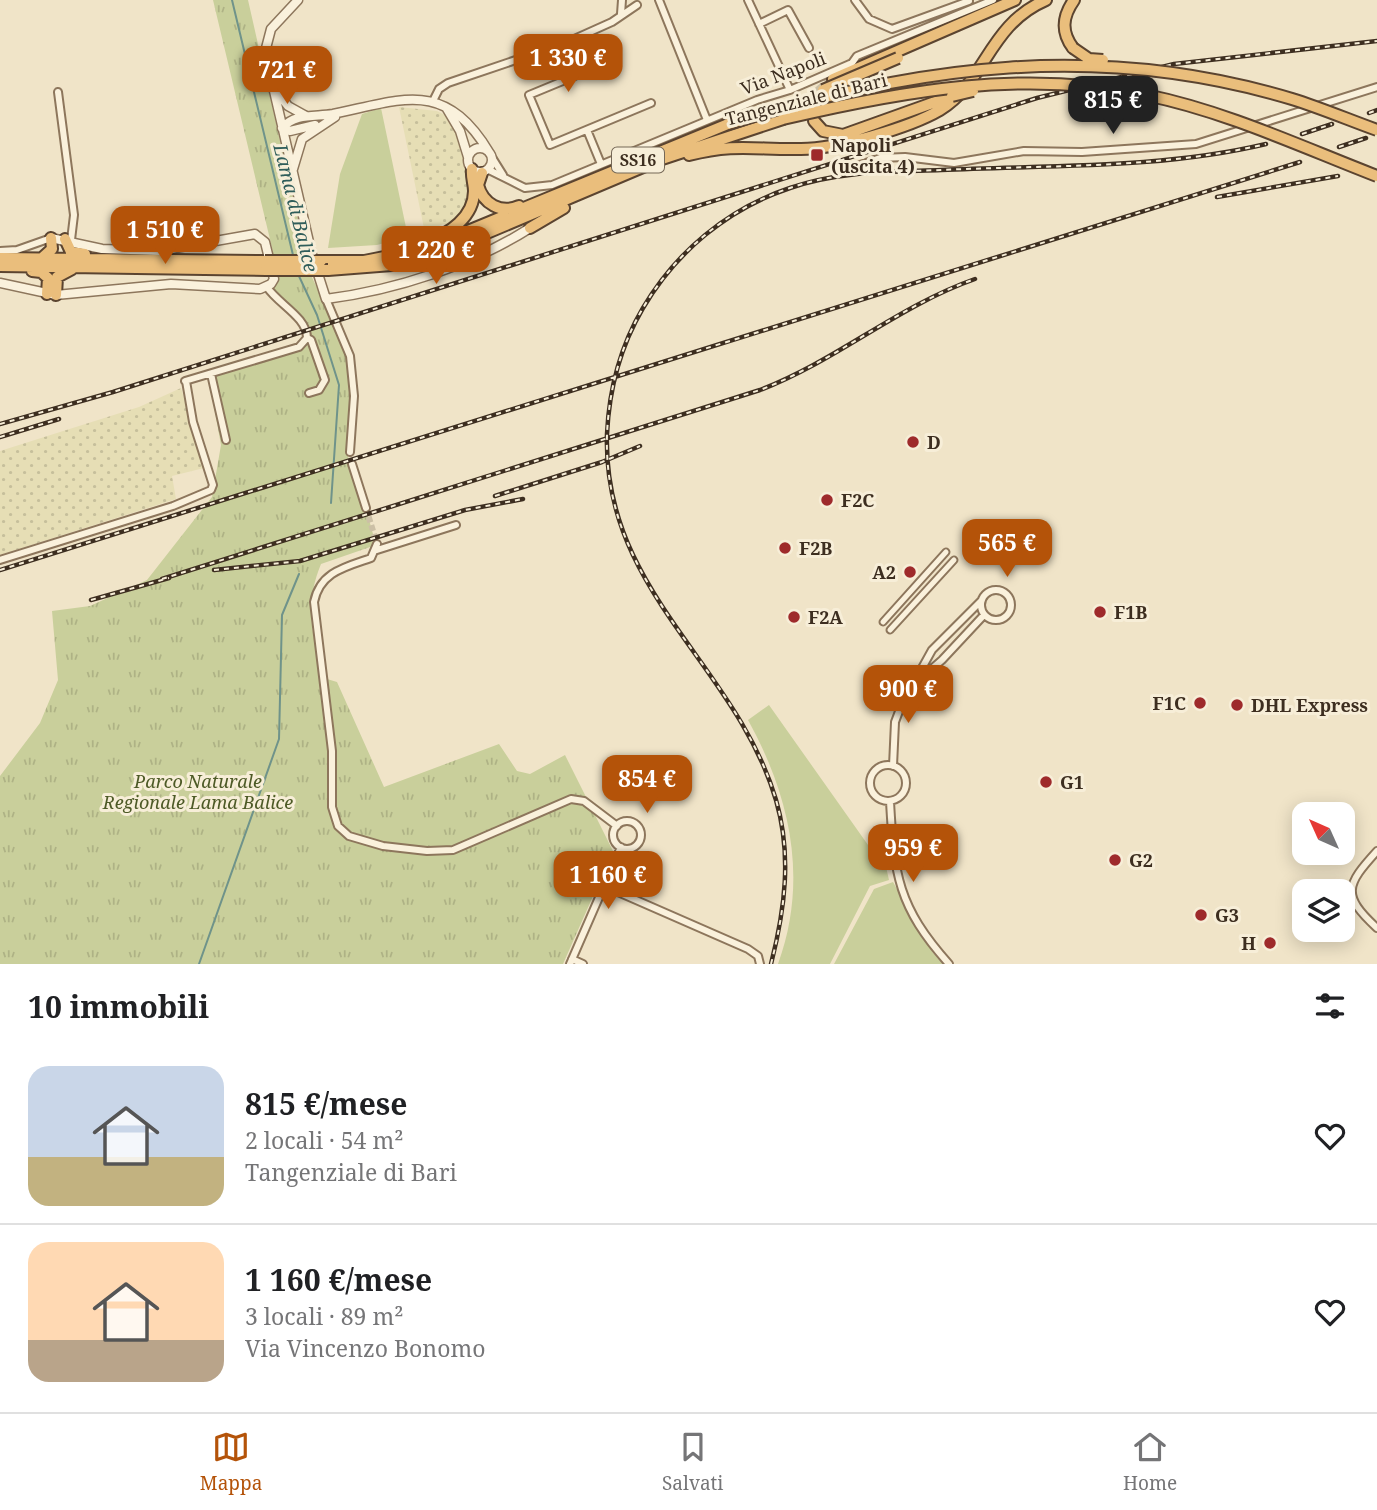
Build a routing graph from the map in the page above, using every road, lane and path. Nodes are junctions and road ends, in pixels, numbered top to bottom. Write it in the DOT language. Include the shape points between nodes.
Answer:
graph roads {
  1 [pos="298,0"];
  2 [pos="622,0"];
  3 [pos="659,0"];
  4 [pos="748,0"];
  5 [pos="855,0"];
  6 [pos="993,0"];
  7 [pos="1015,0"];
  8 [pos="1031,0"];
  9 [pos="1046,0"];
  10 [pos="1074,0"];
  11 [pos="969,1"];
  12 [pos="637,5"];
  13 [pos="621,14"];
  14 [pos="759,24"];
  15 [pos="809,48"];
  16 [pos="565,49"];
  17 [pos="1142,70"];
  18 [pos="833,79"];
  19 [pos="1021,83"];
  20 [pos="273,87"];
  21 [pos="1377,87"];
  22 [pos="790,90"];
  23 [pos="58,92"];
  24 [pos="433,101"];
  25 [pos="650,103"];
  26 [pos="447,109"];
  27 [pos="345,111"];
  28 [pos="309,116"];
  29 [pos="707,120"];
  30 [pos="814,121"];
  31 [pos="321,124"];
  32 [pos="728,124"];
  33 [pos="282,128"];
  34 [pos="587,130"];
  35 [pos="1377,130"];
  36 [pos="491,155"];
  37 [pos="662,159"];
  38 [pos="478,167"];
  39 [pos="852,168"];
  40 [pos="602,169"];
  41 [pos="293,172"];
  42 [pos="623,176"];
  43 [pos="1377,176"];
  44 [pos="504,177"];
  45 [pos="530,228"];
  46 [pos="51,238"];
  47 [pos="68,240"];
  48 [pos="0,251"];
  49 [pos="42,258"];
  50 [pos="380,258"];
  51 [pos="107,259"];
  52 [pos="2,263"];
  53 [pos="265,265"];
  54 [pos="74,268"];
  55 [pos="0,283"];
  56 [pos="267,287"];
  57 [pos="52,295"];
  58 [pos="326,299"];
  59 [pos="307,338"];
  60 [pos="211,374"];
  61 [pos="309,393"];
  62 [pos="226,440"];
  63 [pos="350,452"];
  64 [pos="352,464"];
  65 [pos="366,508"];
  66 [pos="456,525"];
  67 [pos="946,552"];
  68 [pos="0,560"];
  69 [pos="954,560"];
  70 [pos="981,601"];
  71 [pos="984,615"];
  72 [pos="883,622"];
  73 [pos="890,630"];
  74 [pos="917,681"];
  75 [pos="893,766"];
  76 [pos="890,801"];
  77 [pos="617,826"];
  78 [pos="621,847"];
  79 [pos="1377,851"];
  80 [pos="604,886"];
  81 [pos="1377,928"];
  82 [pos="571,962"];
  83 [pos="583,964"];
  84 [pos="760,964"];
  85 [pos="949,964"];
  1 -- 20 [label="street" via="271,29 265,52"];
  2 -- 13 [label="street"];
  3 -- 29 [label="street"];
  4 -- 14 [label="street"];
  5 -- 11 [label="street" via="869,19 892,29"];
  6 -- 22 [label="street, Via Napoli" via="857,56 852,63"];
  7 -- 18 [label="highway"];
  8 -- 32 [label="highway, bridge" via="839,85"];
  9 -- 37 [label="highway" via="1014,19 961,93 932,114 827,147 732,146"];
  10 -- 17 [label="highway, bridge" via="1064,20 1073,48 1089,59 1131,63"];
  12 -- 13 [label="street"];
  13 -- 24 [label="street" via="563,44 448,83"];
  14 -- 15 [label="street" via="788,10"];
  14 -- 22 [label="street"];
  16 -- 34 [label="street" via="575,76 529,95 550,145"];
  17 -- 32 [label="highway, Tangenziale di Bari / SS16, bridge" via="1043,65 944,73 869,85"];
  17 -- 35 [label="highway, Tangenziale di Bari / SS16, bridge" via="1292,99"];
  19 -- 30 [label="highway, bridge" via="952,96 843,135 823,131"];
  19 -- 37 [label="highway, Tangenziale di Bari / SS16, bridge" via="909,92 783,119"];
  19 -- 43 [label="highway, Tangenziale di Bari / SS16, bridge" via="1108,89 1198,108"];
  20 -- 28 [label="street" via="288,106"];
  20 -- 33 [label="street"];
  21 -- 39 [label="street" via="1196,144 1024,151 954,163 880,158"];
  22 -- 29 [label="street, Via Napoli"];
  23 -- 47 [label="street" via="74,215"];
  24 -- 26 [label="street"];
  24 -- 27 [label="street" via="393,99"];
  25 -- 34 [label="street"];
  26 -- 36 [label="street" via="467,122"];
  26 -- 38 [label="street"];
  27 -- 28 [label="street"];
  27 -- 31 [label="street"];
  28 -- 33 [label="street" via="289,121"];
  29 -- 40 [label="street, Via Napoli"];
  31 -- 33 [label="street" via="290,131"];
  31 -- 41 [label="street" via="302,139"];
  32 -- 40 [label="highway, Tangenziale di Bari / SS16"];
  33 -- 41 [label="street"];
  34 -- 40 [label="street"];
  36 -- 38 [label="street"];
  36 -- 38 [label="street" via="475,149"];
  36 -- 44 [label="street"];
  37 -- 42 [label="highway, Tangenziale di Bari / SS16"];
  38 -- 40 [label="highway" via="484,198 495,207 512,209"];
  38 -- 44 [label="street, Via Napoli"];
  38 -- 50 [label="highway" via="473,200 456,226"];
  40 -- 44 [label="street, Via Napoli" via="538,188 513,185"];
  40 -- 50 [label="highway, Tangenziale di Bari / SS16" via="465,235"];
  41 -- 58 [label="street"];
  42 -- 45 [label="highway"];
  42 -- 53 [label="highway, Tangenziale di Bari / SS16, bridge" via="447,251 410,262 328,270"];
  45 -- 58 [label="street" via="482,256 379,289"];
  46 -- 47 [label="street"];
  46 -- 48 [label="street"];
  46 -- 49 [label="highway" via="52,249"];
  47 -- 51 [label="highway" via="75,254 99,254"];
  47 -- 56 [label="street" via="102,249 169,251 255,234 265,242 274,267 274,279"];
  49 -- 51 [label="highway, Tangenziale di Bari / SS16"];
  49 -- 52 [label="highway, Tangenziale di Bari / SS16"];
  50 -- 53 [label="highway, Tangenziale di Bari / SS16, bridge"];
  51 -- 53 [label="highway, Tangenziale di Bari / SS16"];
  52 -- 54 [label="highway, Tangenziale di Bari / SS16"];
  52 -- 57 [label="highway" via="45,274"];
  53 -- 54 [label="highway, Tangenziale di Bari / SS16"];
  54 -- 57 [label="highway" via="57,277"];
  55 -- 57 [label="street"];
  56 -- 57 [label="street" via="171,285"];
  56 -- 59 [label="street" via="301,321"];
  58 -- 63 [label="street" via="350,356 354,396"];
  59 -- 60 [label="street" via="299,347"];
  59 -- 61 [label="street" via="325,380 319,390"];
  60 -- 62 [label="street"];
  60 -- 68 [label="street" via="185,381 211,490"];
  64 -- 65 [label="street"];
  66 -- 77 [label="street" via="377,547 371,558 334,571 316,591 330,731 332,807 342,831 363,843 453,850 572,799 584,801"];
  67 -- 72 [label="street"];
  69 -- 73 [label="street"];
  70 -- 71 [label="street"];
  70 -- 71 [label="street" via="994,590 1004,592 1011,602 1001,620"];
  70 -- 74 [label="street" via="932,650"];
  71 -- 74 [label="street"];
  74 -- 75 [label="street" via="895,722"];
  75 -- 76 [label="street" via="904,775 906,785 899,797"];
  75 -- 76 [label="street" via="881,767 870,779 874,795"];
  76 -- 85 [label="street" via="897,880 921,930"];
  77 -- 78 [label="street" via="614,837"];
  77 -- 78 [label="street" via="630,821 641,830 638,844"];
  78 -- 80 [label="street"];
  79 -- 81 [label="street" via="1350,885 1359,912"];
  80 -- 82 [label="street"];
  80 -- 84 [label="street" via="748,949"];
  82 -- 83 [label="street"];
}
